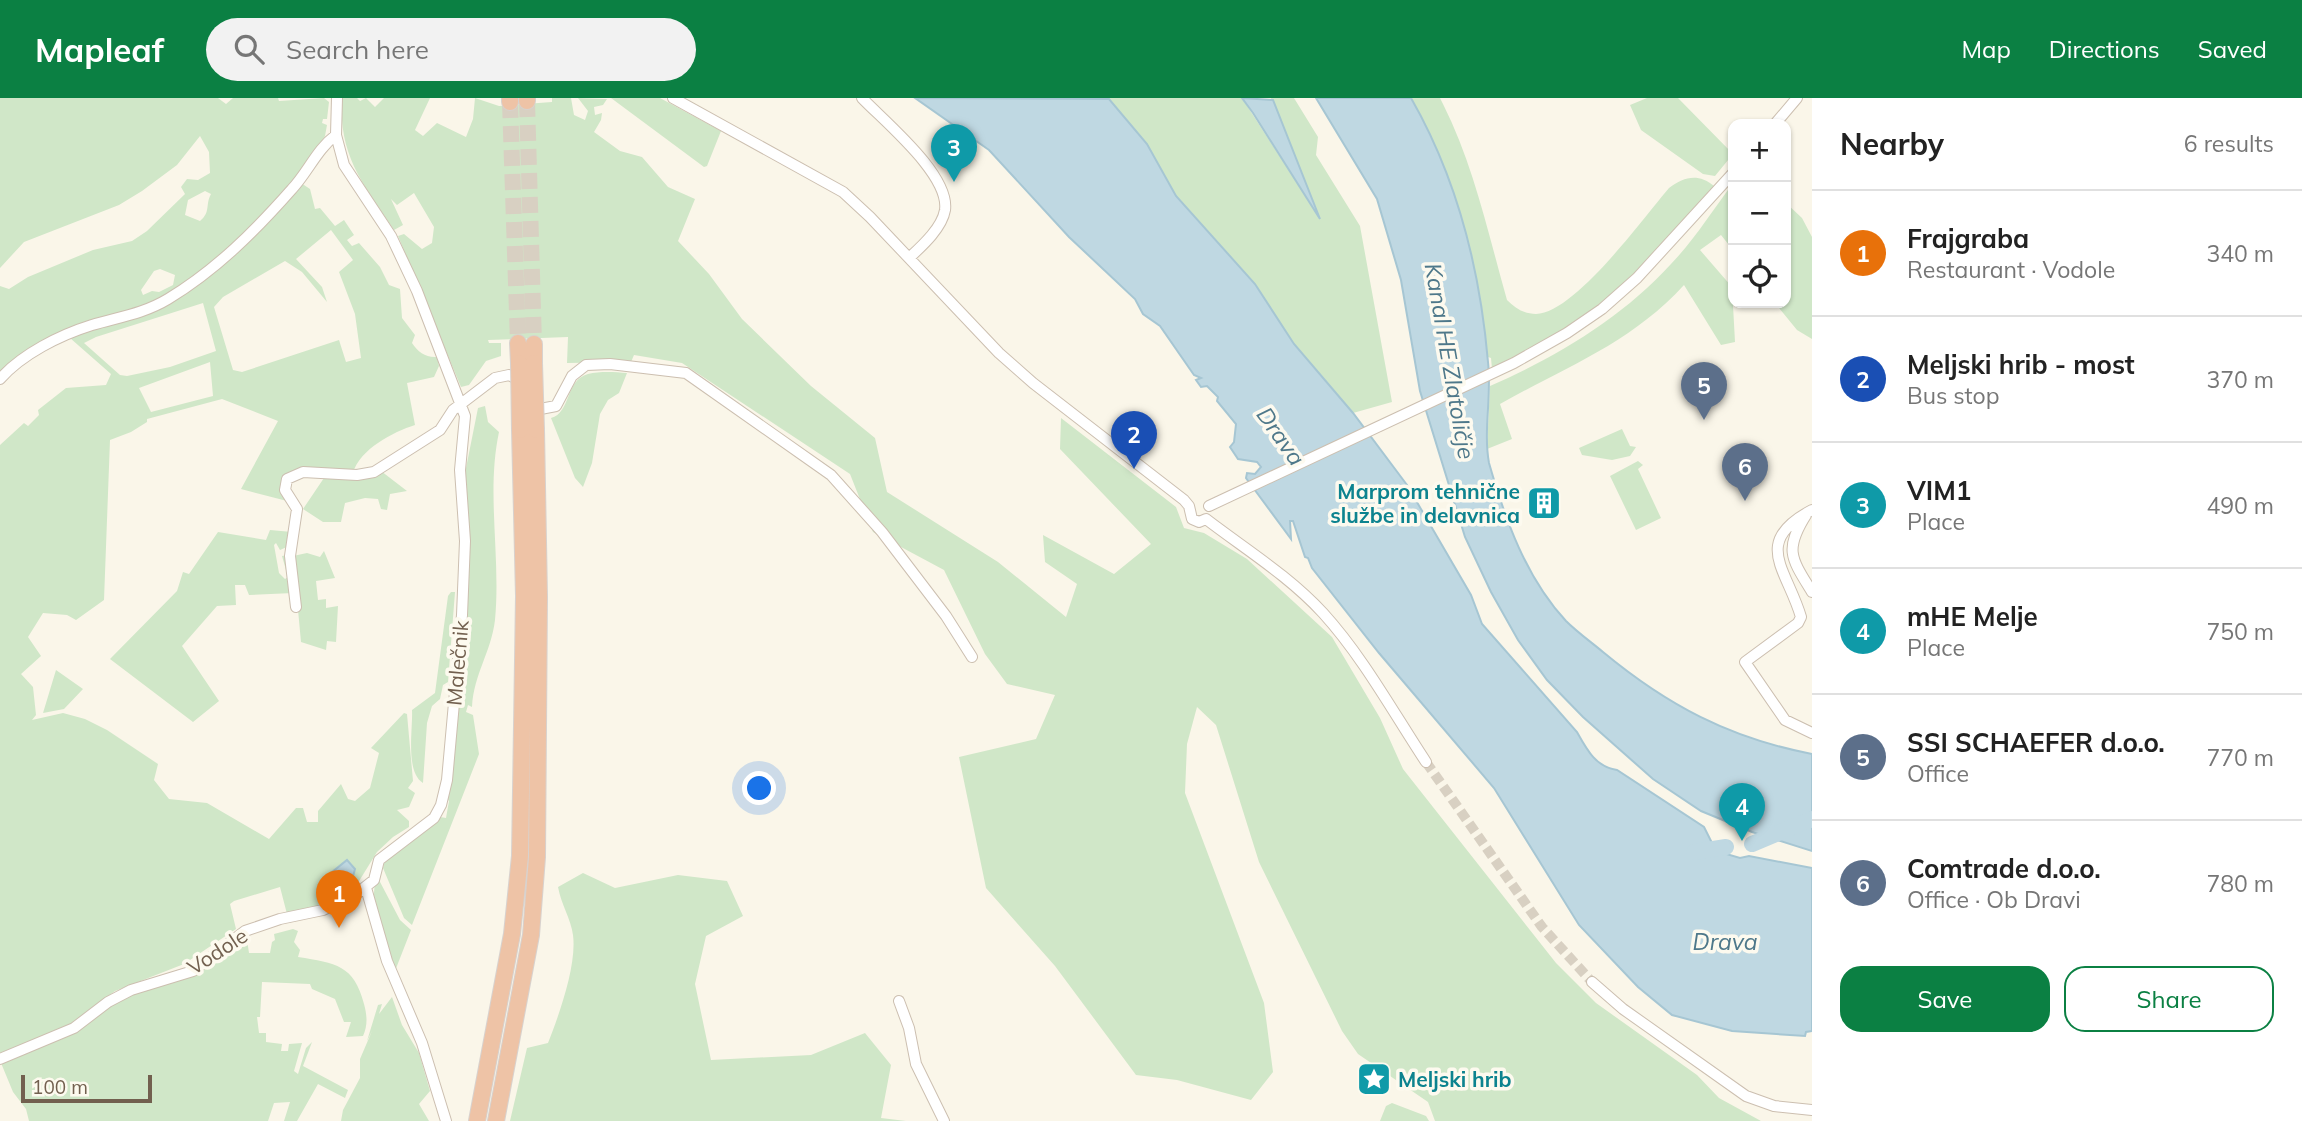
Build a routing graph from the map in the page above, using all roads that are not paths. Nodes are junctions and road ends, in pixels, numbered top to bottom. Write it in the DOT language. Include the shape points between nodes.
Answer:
graph roads {
  1 [pos="337,98"];
  2 [pos="673,98"];
  3 [pos="862,98"];
  4 [pos="1797,98"];
  5 [pos="1779,119"];
  6 [pos="336,135"];
  7 [pos="1728,179"];
  8 [pos="909,258"];
  9 [pos="526,344"];
  10 [pos="0,379"];
  11 [pos="461,406"];
  12 [pos="528,430"];
  13 [pos="1215,503"];
  14 [pos="1189,506"];
  15 [pos="1810,511"];
  16 [pos="1206,519"];
  17 [pos="1812,592"];
  18 [pos="296,607"];
  19 [pos="972,657"];
  20 [pos="1812,733"];
  21 [pos="1426,762"];
  22 [pos="366,888"];
  23 [pos="1592,982"];
  24 [pos="899,1001"];
  25 [pos="0,1059"];
  26 [pos="1812,1110"];
  27 [pos="446,1121"];
  28 [pos="477,1121"];
  29 [pos="496,1121"];
  30 [pos="944,1121"];
  1 -- 6 [label="street, Malečnik"];
  2 -- 8 [label="street" via="843,192"];
  3 -- 8 [label="street" via="943,189 945,211 939,224"];
  4 -- 5 [label="street"];
  6 -- 10 [label="street" via="246,240 195,281 147,310 89,326 34,352"];
  6 -- 11 [label="street, Malečnik" via="354,184 391,236"];
  7 -- 13 [label="street" via="1637,278 1602,309 1514,363"];
  8 -- 14 [label="street" via="1024,376"];
  9 -- 12 [label="highway, bridge"];
  11 -- 18 [label="street" via="440,430 374,472 303,472 287,479 285,490 297,509 290,555"];
  11 -- 19 [label="street" via="495,377 518,377 524,406 534,412 556,406 572,376 586,365 686,373 831,475 882,532"];
  11 -- 22 [label="street, Malečnik" via="466,436 460,470 465,541 462,615 444,794 434,818 379,860 374,880"];
  12 -- 28 [label="highway" via="520,856 512,934"];
  12 -- 29 [label="highway" via="539,597 537,857 531,935"];
  13 -- 14 [label="street" via="1200,500"];
  13 -- 16 [label="street"];
  14 -- 16 [label="street" via="1192,519"];
  15 -- 17 [label="street" via="1791,543 1793,562"];
  15 -- 20 [label="street" via="1781,533 1776,546 1776,559 1801,617 1745,662 1785,720"];
  16 -- 21 [label="street" via="1322,612"];
  22 -- 25 [label="street, Vodole" via="339,905 245,931 193,971 131,990 74,1028"];
  22 -- 27 [label="street" via="387,961 422,1043"];
  23 -- 26 [label="street" via="1746,1096 1774,1106"];
  24 -- 30 [label="street" via="916,1064"];
}
